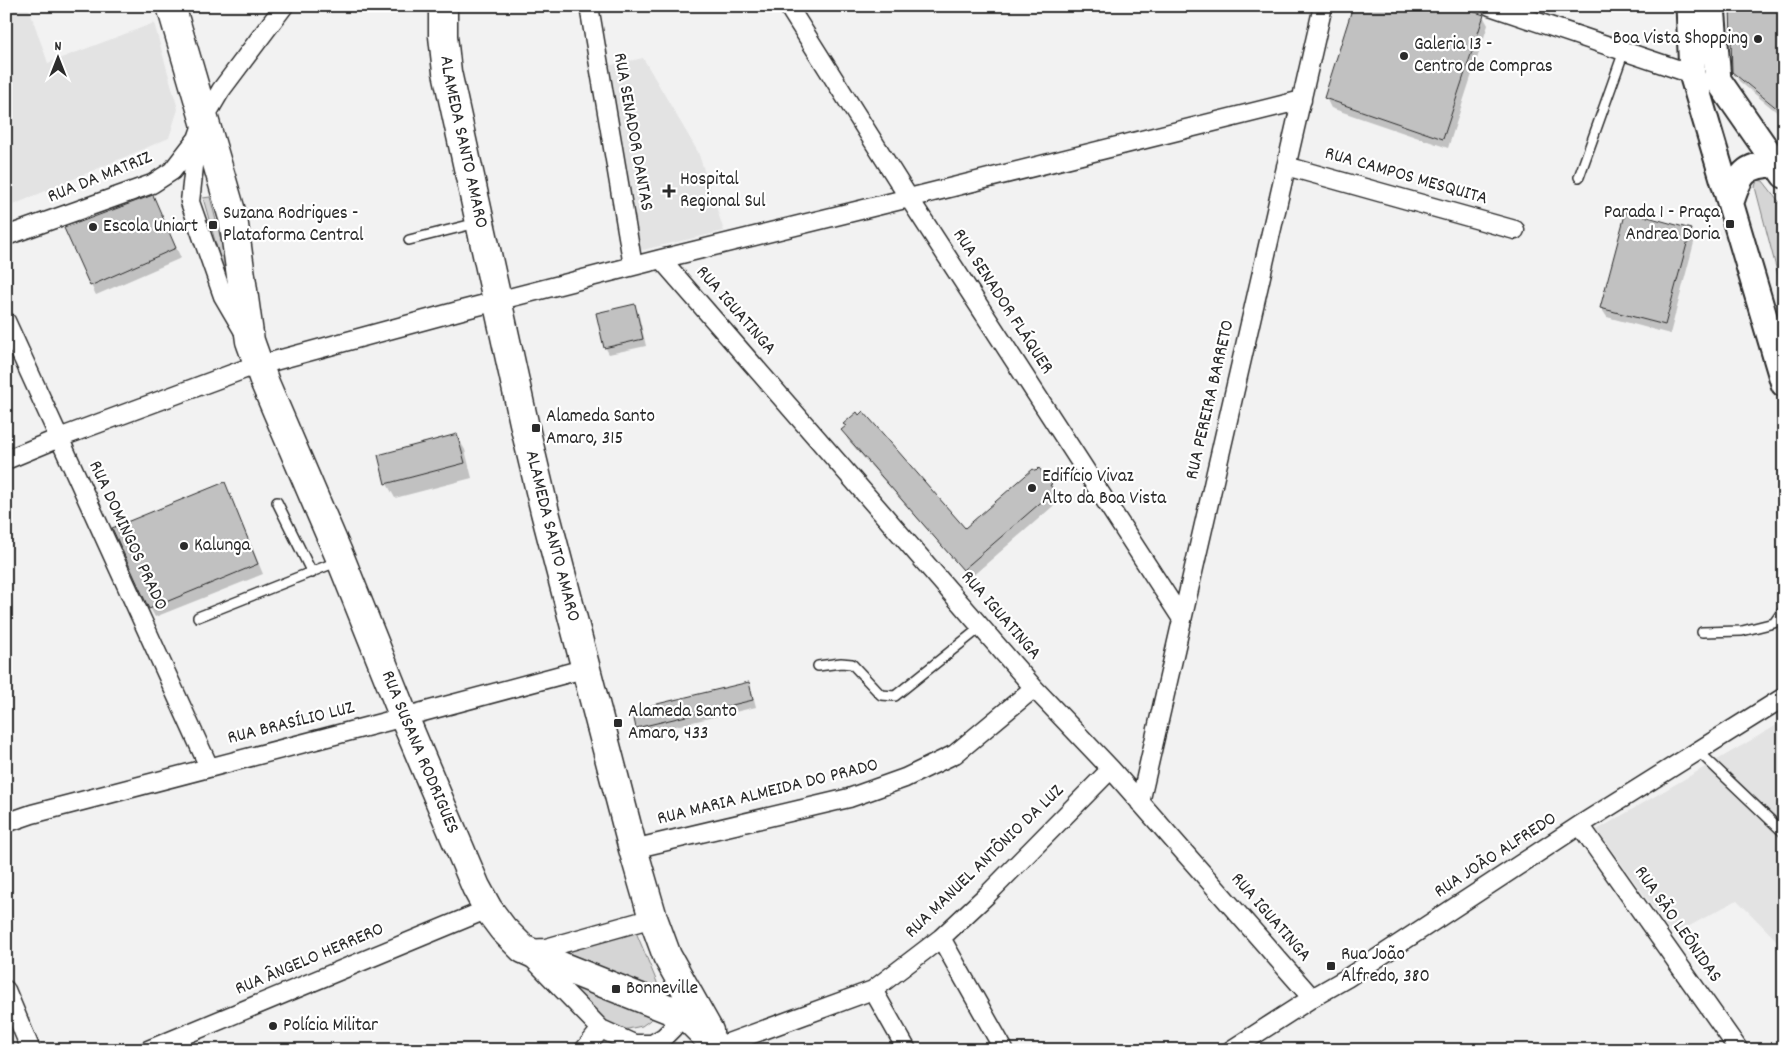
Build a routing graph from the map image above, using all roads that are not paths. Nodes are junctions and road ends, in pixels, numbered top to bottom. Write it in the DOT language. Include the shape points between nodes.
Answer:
graph roads {
  1 [pos="171,6"];
  2 [pos="284,6"];
  3 [pos="443,6"];
  4 [pos="589,6"];
  5 [pos="788,6"];
  6 [pos="1323,6"];
  7 [pos="1490,6"];
  8 [pos="1689,6"];
  9 [pos="1712,6"];
  10 [pos="1624,51"];
  11 [pos="1692,74"];
  12 [pos="1718,80"];
  13 [pos="1302,100"];
  14 [pos="200,129"];
  15 [pos="1286,166"];
  16 [pos="1780,170"];
  17 [pos="1579,177"];
  18 [pos="909,198"];
  19 [pos="1730,202"];
  20 [pos="480,222"];
  21 [pos="1514,230"];
  22 [pos="6,236"];
  23 [pos="409,240"];
  24 [pos="661,258"];
  25 [pos="633,266"];
  26 [pos="497,301"];
  27 [pos="6,321"];
  28 [pos="254,354"];
  29 [pos="1783,380"];
  30 [pos="58,438"];
  31 [pos="6,460"];
  32 [pos="278,502"];
  33 [pos="341,560"];
  34 [pos="312,573"];
  35 [pos="1784,609"];
  36 [pos="198,617"];
  37 [pos="1182,620"];
  38 [pos="981,627"];
  39 [pos="1702,632"];
  40 [pos="818,666"];
  41 [pos="587,668"];
  42 [pos="1034,688"];
  43 [pos="1784,696"];
  44 [pos="404,717"];
  45 [pos="1698,751"];
  46 [pos="209,767"];
  47 [pos="1111,769"];
  48 [pos="1140,802"];
  49 [pos="6,823"];
  50 [pos="1580,825"];
  51 [pos="1784,833"];
  52 [pos="633,849"];
  53 [pos="488,909"];
  54 [pos="653,918"];
  55 [pos="941,938"];
  56 [pos="523,949"];
  57 [pos="667,956"];
  58 [pos="6,990"];
  59 [pos="872,990"];
  60 [pos="1312,998"];
  61 [pos="676,1012"];
  62 [pos="601,1029"];
  63 [pos="718,1048"];
  64 [pos="153,1049"];
  65 [pos="32,1050"];
  66 [pos="584,1050"];
  67 [pos="907,1050"];
  68 [pos="1004,1050"];
  69 [pos="1231,1050"];
  70 [pos="1739,1050"];
  1 -- 14 [label="main road"];
  2 -- 14 [label="street, RUA DA MATRIZ" via="221,90"];
  3 -- 20 [label="main road, ALAMEDA SANTO AMARO" via="447,72"];
  4 -- 25 [label="street, RUA SENADOR DANTAS"];
  5 -- 18 [label="street, RUA SENADOR FLÁQUER"];
  6 -- 13 [label="street, RUA PEREIRA BARRETO"];
  7 -- 10 [label="street"];
  8 -- 11 [label="street"];
  9 -- 12 [label="street"];
  10 -- 11 [label="street"];
  10 -- 17 [label="lane"];
  11 -- 12 [label="street"];
  11 -- 19 [label="street"];
  12 -- 16 [label="street"];
  13 -- 15 [label="street, RUA PEREIRA BARRETO"];
  13 -- 18 [label="street"];
  14 -- 22 [label="street, RUA DA MATRIZ" via="172,171 152,184"];
  14 -- 28 [label="main road, RUA SUSANA RODRIGUES" via="233,218"];
  14 -- 28 [label="street, RUA SUSANA RODRIGUES" via="190,202 223,296"];
  15 -- 21 [label="street, RUA CAMPOS MESQUITA"];
  15 -- 37 [label="street, RUA PEREIRA BARRETO"];
  16 -- 19 [label="street" via="1758,165 1745,172"];
  18 -- 24 [label="street"];
  18 -- 37 [label="street, RUA SENADOR FLÁQUER"];
  19 -- 29 [label="street"];
  20 -- 23 [label="lane"];
  20 -- 26 [label="main road, ALAMEDA SANTO AMARO"];
  24 -- 25 [label="street"];
  24 -- 38 [label="street, RUA IGUATINGA"];
  25 -- 26 [label="street"];
  26 -- 28 [label="street"];
  26 -- 41 [label="main road, ALAMEDA SANTO AMARO" via="545,512"];
  27 -- 30 [label="street, RUA DOMINGOS PRADO"];
  28 -- 30 [label="street" via="245,369"];
  28 -- 33 [label="main road, RUA SUSANA RODRIGUES"];
  30 -- 31 [label="street"];
  30 -- 46 [label="street, RUA DOMINGOS PRADO"];
  32 -- 34 [label="lane"];
  33 -- 34 [label="lane"];
  33 -- 44 [label="main road, RUA SUSANA RODRIGUES"];
  34 -- 36 [label="lane"];
  35 -- 39 [label="lane" via="1774,623 1742,631"];
  37 -- 48 [label="street, RUA PEREIRA BARRETO"];
  38 -- 40 [label="lane" via="895,696 881,695 852,664"];
  38 -- 42 [label="street, RUA IGUATINGA"];
  41 -- 44 [label="street, RUA BRASÍLIO LUZ"];
  41 -- 52 [label="main road, ALAMEDA SANTO AMARO"];
  42 -- 47 [label="street, RUA IGUATINGA"];
  42 -- 52 [label="street, RUA MARIA ALMEIDA DO PRADO" via="955,754 905,778 849,798"];
  43 -- 45 [label="street, RUA JOÃO ALFREDO"];
  44 -- 46 [label="street, RUA BRASÍLIO LUZ"];
  44 -- 53 [label="main road, RUA SUSANA RODRIGUES"];
  45 -- 50 [label="street, RUA JOÃO ALFREDO"];
  45 -- 51 [label="lane"];
  46 -- 49 [label="street, RUA BRASÍLIO LUZ"];
  47 -- 48 [label="street, RUA IGUATINGA"];
  47 -- 55 [label="street, RUA MANUEL ANTÔNIO DA LUZ"];
  48 -- 60 [label="street, RUA IGUATINGA"];
  50 -- 60 [label="street, RUA JOÃO ALFREDO"];
  50 -- 70 [label="street, RUA SÃO LEÔNIDAS"];
  52 -- 54 [label="main road, ALAMEDA SANTO AMARO"];
  53 -- 56 [label="main road, RUA SUSANA RODRIGUES"];
  53 -- 64 [label="street, RUA ÂNGELO HERRERO"];
  54 -- 56 [label="street" via="546,948"];
  54 -- 57 [label="main road, ALAMEDA SANTO AMARO"];
  55 -- 59 [label="street, RUA MANUEL ANTÔNIO DA LUZ"];
  55 -- 68 [label="street"];
  56 -- 61 [label="main road, RUA SUSANA RODRIGUES"];
  56 -- 62 [label="street"];
  57 -- 61 [label="street"];
  57 -- 63 [label="main road, ALAMEDA SANTO AMARO"];
  58 -- 65 [label="street"];
  59 -- 63 [label="street, RUA MANUEL ANTÔNIO DA LUZ"];
  59 -- 67 [label="street"];
  60 -- 69 [label="street, RUA JOÃO ALFREDO"];
  61 -- 62 [label="street" via="673,1028 652,1044 634,1044"];
  61 -- 63 [label="main road, RUA SUSANA RODRIGUES" via="691,1021"];
  62 -- 66 [label="street"];
}
